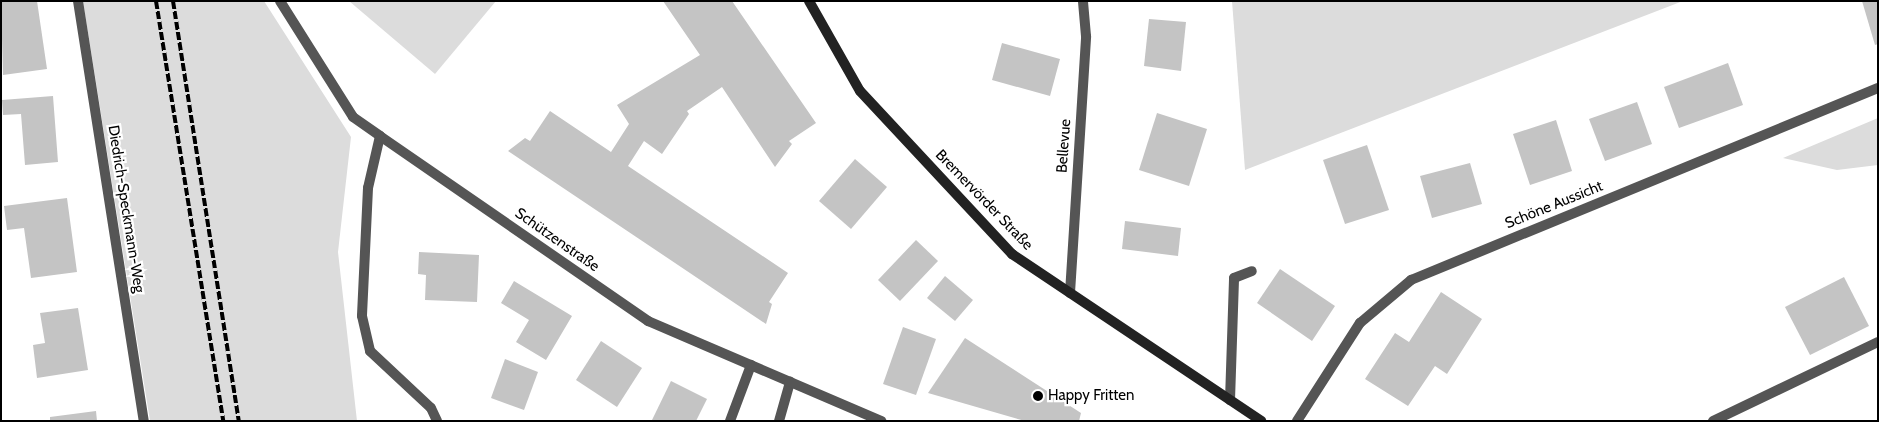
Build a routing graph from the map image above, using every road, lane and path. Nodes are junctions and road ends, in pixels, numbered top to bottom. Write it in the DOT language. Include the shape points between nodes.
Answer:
graph roads {
  1 [pos="78,1"];
  2 [pos="280,1"];
  3 [pos="809,1"];
  4 [pos="1083,1"];
  5 [pos="1878,88"];
  6 [pos="380,136"];
  7 [pos="1252,271"];
  8 [pos="1070,293"];
  9 [pos="1878,342"];
  10 [pos="751,365"];
  11 [pos="790,382"];
  12 [pos="1230,400"];
  13 [pos="144,421"];
  14 [pos="437,421"];
  15 [pos="730,421"];
  16 [pos="779,421"];
  17 [pos="881,421"];
  18 [pos="1261,421"];
  19 [pos="1297,421"];
  20 [pos="1713,421"];
  1 -- 13 [label="street, Diedrich-Speckmann-Weg"];
  2 -- 6 [label="street, Schützenstraße" via="353,117"];
  3 -- 8 [label="main road, Bremervörder Straße" via="860,91 1012,254"];
  4 -- 8 [label="street, Bellevue" via="1086,36"];
  5 -- 19 [label="street, Schöne Aussicht" via="1411,280 1360,323"];
  6 -- 10 [label="street, Schützenstraße" via="648,321"];
  6 -- 14 [label="street" via="368,188 362,316 370,351 431,408"];
  7 -- 12 [label="street" via="1234,278"];
  8 -- 12 [label="main road, Bremervörder Straße"];
  9 -- 20 [label="street"];
  10 -- 11 [label="street, Schützenstraße"];
  10 -- 15 [label="street"];
  11 -- 16 [label="street"];
  11 -- 17 [label="street, Schützenstraße"];
  12 -- 18 [label="main road, Bremervörder Straße"];
}
